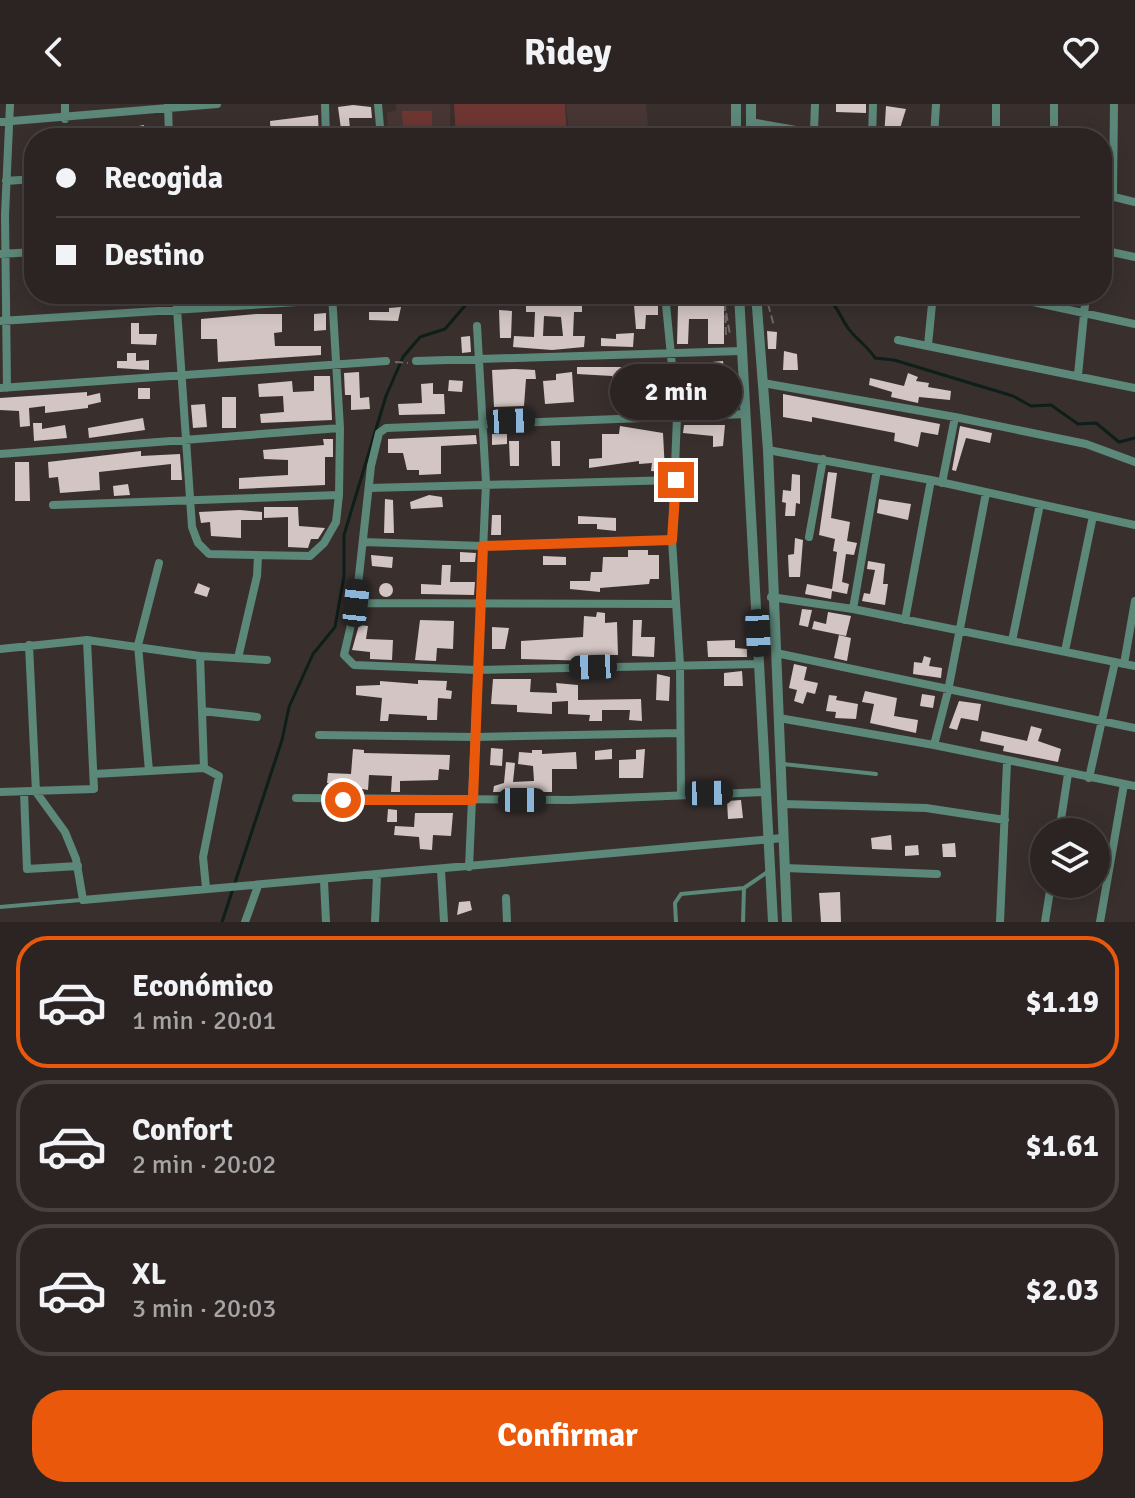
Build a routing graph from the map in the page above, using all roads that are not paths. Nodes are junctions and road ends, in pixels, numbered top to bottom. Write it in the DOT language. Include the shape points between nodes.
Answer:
graph roads {
  1 [pos="10,104"];
  2 [pos="65,104"];
  3 [pos="217,104"];
  4 [pos="325,104"];
  5 [pos="378,104"];
  6 [pos="736,104"];
  7 [pos="751,104"];
  8 [pos="815,104"];
  9 [pos="873,104"];
  10 [pos="936,104"];
  11 [pos="996,104"];
  12 [pos="1054,104"];
  13 [pos="1114,104"];
  14 [pos="168,106"];
  15 [pos="108,108"];
  16 [pos="65,119"];
  17 [pos="4,122"];
  18 [pos="750,122"];
  19 [pos="169,128"];
  20 [pos="326,128"];
  21 [pos="380,128"];
  22 [pos="736,128"];
  23 [pos="750,128"];
  24 [pos="793,128"];
  25 [pos="814,128"];
  26 [pos="872,128"];
  27 [pos="935,128"];
  28 [pos="996,128"];
  29 [pos="1054,128"];
  30 [pos="24,180"];
  31 [pos="6,181"];
  32 [pos="1113,197"];
  33 [pos="1135,202"];
  34 [pos="1112,252"];
  35 [pos="24,253"];
  36 [pos="4,254"];
  37 [pos="1135,257"];
  38 [pos="177,304"];
  39 [pos="249,304"];
  40 [pos="333,304"];
  41 [pos="666,304"];
  42 [pos="739,304"];
  43 [pos="757,304"];
  44 [pos="932,304"];
  45 [pos="1044,304"];
  46 [pos="1084,304"];
  47 [pos="177,310"];
  48 [pos="1083,312"];
  49 [pos="4,321"];
  50 [pos="1135,324"];
  51 [pos="477,326"];
  52 [pos="898,340"];
  53 [pos="928,345"];
  54 [pos="741,351"];
  55 [pos="671,354"];
  56 [pos="478,357"];
  57 [pos="389,361"];
  58 [pos="416,361"];
  59 [pos="338,366"];
  60 [pos="182,373"];
  61 [pos="1078,375"];
  62 [pos="763,383"];
  63 [pos="4,388"];
  64 [pos="1135,388"];
  65 [pos="746,414"];
  66 [pos="677,417"];
  67 [pos="955,417"];
  68 [pos="484,422"];
  69 [pos="340,428"];
  70 [pos="187,439"];
  71 [pos="768,450"];
  72 [pos="0,454"];
  73 [pos="823,459"];
  74 [pos="1135,462"];
  75 [pos="877,470"];
  76 [pos="676,480"];
  77 [pos="931,480"];
  78 [pos="486,483"];
  79 [pos="942,483"];
  80 [pos="369,488"];
  81 [pos="986,493"];
  82 [pos="339,495"];
  83 [pos="190,502"];
  84 [pos="1040,504"];
  85 [pos="53,505"];
  86 [pos="1093,516"];
  87 [pos="1135,525"];
  88 [pos="809,537"];
  89 [pos="672,540"];
  90 [pos="363,542"];
  91 [pos="483,546"];
  92 [pos="258,556"];
  93 [pos="159,563"];
  94 [pos="771,597"];
  95 [pos="1135,601"];
  96 [pos="356,603"];
  97 [pos="482,604"];
  98 [pos="674,604"];
  99 [pos="853,609"];
  100 [pos="905,620"];
  101 [pos="959,631"];
  102 [pos="87,640"];
  103 [pos="1012,641"];
  104 [pos="29,645"];
  105 [pos="138,645"];
  106 [pos="0,649"];
  107 [pos="1065,651"];
  108 [pos="776,653"];
  109 [pos="200,656"];
  110 [pos="238,658"];
  111 [pos="267,660"];
  112 [pos="1120,663"];
  113 [pos="760,664"];
  114 [pos="680,665"];
  115 [pos="1135,666"];
  116 [pos="477,670"];
  117 [pos="948,691"];
  118 [pos="202,711"];
  119 [pos="257,717"];
  120 [pos="779,718"];
  121 [pos="1102,722"];
  122 [pos="1135,728"];
  123 [pos="680,733"];
  124 [pos="319,735"];
  125 [pos="476,737"];
  126 [pos="934,745"];
  127 [pos="1007,762"];
  128 [pos="781,764"];
  129 [pos="204,768"];
  130 [pos="149,771"];
  131 [pos="94,774"];
  132 [pos="876,774"];
  133 [pos="1068,774"];
  134 [pos="1089,778"];
  135 [pos="1124,784"];
  136 [pos="1135,786"];
  137 [pos="0,792"];
  138 [pos="24,792"];
  139 [pos="36,792"];
  140 [pos="765,792"];
  141 [pos="681,794"];
  142 [pos="296,798"];
  143 [pos="473,800"];
  144 [pos="782,804"];
  145 [pos="1061,818"];
  146 [pos="1005,820"];
  147 [pos="783,838"];
  148 [pos="770,840"];
  149 [pos="78,866"];
  150 [pos="469,867"];
  151 [pos="785,868"];
  152 [pos="441,870"];
  153 [pos="771,870"];
  154 [pos="937,874"];
  155 [pos="377,876"];
  156 [pos="324,881"];
  157 [pos="254,887"];
  158 [pos="206,888"];
  159 [pos="744,888"];
  160 [pos="506,898"];
  161 [pos="1049,898"];
  162 [pos="83,900"];
  163 [pos="0,907"];
  164 [pos="245,922"];
  165 [pos="326,922"];
  166 [pos="375,922"];
  167 [pos="444,922"];
  168 [pos="507,922"];
  169 [pos="676,922"];
  170 [pos="743,922"];
  171 [pos="773,922"];
  172 [pos="787,922"];
  173 [pos="1000,922"];
  174 [pos="1045,922"];
  175 [pos="1100,922"];
  1 -- 17 [label="street"];
  2 -- 16 [label="street"];
  3 -- 14 [label="street"];
  4 -- 20 [label="street"];
  5 -- 21 [label="street"];
  6 -- 22 [label="street"];
  7 -- 18 [label="street"];
  8 -- 25 [label="street"];
  9 -- 26 [label="street"];
  10 -- 27 [label="street"];
  11 -- 28 [label="street"];
  12 -- 29 [label="street"];
  13 -- 32 [label="street"];
  14 -- 15 [label="street"];
  14 -- 19 [label="street"];
  15 -- 16 [label="street"];
  16 -- 17 [label="street"];
  17 -- 31 [label="street"];
  18 -- 23 [label="street"];
  18 -- 24 [label="street"];
  30 -- 31 [label="street"];
  31 -- 36 [label="street"];
  32 -- 33 [label="street"];
  34 -- 37 [label="street"];
  35 -- 36 [label="street"];
  36 -- 49 [label="street"];
  38 -- 47 [label="street"];
  39 -- 47 [label="street"];
  40 -- 59 [label="street"];
  41 -- 55 [label="street"];
  42 -- 54 [label="street"];
  43 -- 62 [label="street"];
  44 -- 53 [label="street"];
  45 -- 48 [label="street"];
  46 -- 48 [label="street"];
  47 -- 49 [label="street"];
  47 -- 60 [label="street"];
  48 -- 50 [label="street"];
  48 -- 61 [label="street"];
  49 -- 63 [label="street"];
  51 -- 56 [label="street"];
  52 -- 53 [label="street"];
  53 -- 61 [label="street"];
  54 -- 55 [label="street"];
  54 -- 65 [label="street"];
  55 -- 56 [label="street"];
  55 -- 66 [label="street"];
  56 -- 58 [label="street"];
  56 -- 68 [label="street"];
  57 -- 59 [label="street"];
  59 -- 60 [label="street"];
  59 -- 69 [label="street"];
  60 -- 63 [label="street"];
  60 -- 70 [label="street"];
  61 -- 64 [label="street"];
  62 -- 67 [label="street"];
  62 -- 71 [label="street"];
  65 -- 66 [label="street"];
  65 -- 113 [label="street"];
  66 -- 68 [label="street"];
  66 -- 76 [label="street"];
  67 -- 74 [label="street" via="1086,444"];
  67 -- 79 [label="street"];
  68 -- 78 [label="street"];
  68 -- 80 [label="street" via="380,431"];
  69 -- 70 [label="street"];
  69 -- 82 [label="street"];
  70 -- 72 [label="street"];
  70 -- 83 [label="street"];
  71 -- 73 [label="street"];
  71 -- 94 [label="street"];
  73 -- 75 [label="street"];
  73 -- 88 [label="street"];
  75 -- 77 [label="street"];
  75 -- 99 [label="street"];
  76 -- 78 [label="street"];
  76 -- 89 [label="street"];
  77 -- 79 [label="street"];
  77 -- 100 [label="street"];
  78 -- 80 [label="street"];
  78 -- 91 [label="street"];
  79 -- 81 [label="street"];
  80 -- 90 [label="street"];
  81 -- 84 [label="street"];
  81 -- 101 [label="street"];
  82 -- 83 [label="street"];
  82 -- 92 [label="street" via="336,522 310,556"];
  83 -- 85 [label="street"];
  83 -- 92 [label="street" via="192,527 202,549 209,554"];
  84 -- 86 [label="street"];
  84 -- 103 [label="street"];
  86 -- 87 [label="street"];
  86 -- 107 [label="street"];
  89 -- 91 [label="street"];
  89 -- 98 [label="street"];
  90 -- 91 [label="street"];
  90 -- 96 [label="street"];
  91 -- 97 [label="street"];
  92 -- 110 [label="street"];
  93 -- 105 [label="street"];
  94 -- 99 [label="street"];
  94 -- 108 [label="street"];
  95 -- 112 [label="street"];
  96 -- 97 [label="street"];
  96 -- 116 [label="street" via="344,655 348,663"];
  97 -- 98 [label="street"];
  97 -- 116 [label="street"];
  98 -- 114 [label="street"];
  99 -- 100 [label="street"];
  100 -- 101 [label="street"];
  101 -- 103 [label="street"];
  101 -- 117 [label="street"];
  102 -- 104 [label="street"];
  102 -- 105 [label="street"];
  102 -- 131 [label="street"];
  103 -- 107 [label="street"];
  104 -- 106 [label="street"];
  104 -- 139 [label="street"];
  105 -- 109 [label="street"];
  105 -- 130 [label="street"];
  107 -- 112 [label="street"];
  108 -- 117 [label="street"];
  108 -- 120 [label="street"];
  109 -- 110 [label="street"];
  109 -- 118 [label="street"];
  110 -- 111 [label="street"];
  112 -- 115 [label="street"];
  112 -- 121 [label="street"];
  113 -- 114 [label="street"];
  113 -- 140 [label="street"];
  114 -- 116 [label="street"];
  114 -- 123 [label="street"];
  116 -- 125 [label="street"];
  117 -- 121 [label="street"];
  117 -- 126 [label="street"];
  118 -- 119 [label="street"];
  118 -- 129 [label="street"];
  120 -- 126 [label="street"];
  120 -- 128 [label="street"];
  121 -- 122 [label="street"];
  121 -- 134 [label="street"];
  123 -- 125 [label="street"];
  123 -- 141 [label="street"];
  124 -- 125 [label="street"];
  125 -- 143 [label="street"];
  126 -- 127 [label="street"];
  127 -- 133 [label="street"];
  127 -- 146 [label="street"];
  128 -- 132 [label="lane"];
  128 -- 144 [label="street"];
  129 -- 130 [label="street"];
  129 -- 158 [label="street" via="219,776 203,857"];
  130 -- 131 [label="street"];
  131 -- 139 [label="street" via="92,790"];
  133 -- 134 [label="street"];
  133 -- 145 [label="street"];
  134 -- 135 [label="street"];
  135 -- 136 [label="street"];
  135 -- 175 [label="street"];
  137 -- 138 [label="street"];
  138 -- 139 [label="street"];
  138 -- 149 [label="street" via="27,869"];
  139 -- 149 [label="street" via="65,832"];
  140 -- 141 [label="street"];
  140 -- 148 [label="street"];
  141 -- 143 [label="street"];
  142 -- 143 [label="street"];
  143 -- 150 [label="street"];
  144 -- 146 [label="street" via="926,808"];
  144 -- 147 [label="street"];
  146 -- 173 [label="street"];
  147 -- 148 [label="street"];
  147 -- 151 [label="street"];
  148 -- 150 [label="street"];
  148 -- 153 [label="street"];
  149 -- 162 [label="street"];
  150 -- 152 [label="street"];
  151 -- 154 [label="street"];
  151 -- 172 [label="street"];
  152 -- 155 [label="street"];
  152 -- 167 [label="street"];
  153 -- 159 [label="lane"];
  153 -- 171 [label="street"];
  155 -- 156 [label="street"];
  155 -- 166 [label="street"];
  156 -- 157 [label="street"];
  156 -- 165 [label="street"];
  157 -- 158 [label="street"];
  157 -- 164 [label="street"];
  158 -- 162 [label="street"];
  159 -- 169 [label="lane" via="681,894 675,903"];
  159 -- 170 [label="lane"];
  160 -- 168 [label="street"];
  161 -- 174 [label="street"];
  162 -- 163 [label="lane"];
}
